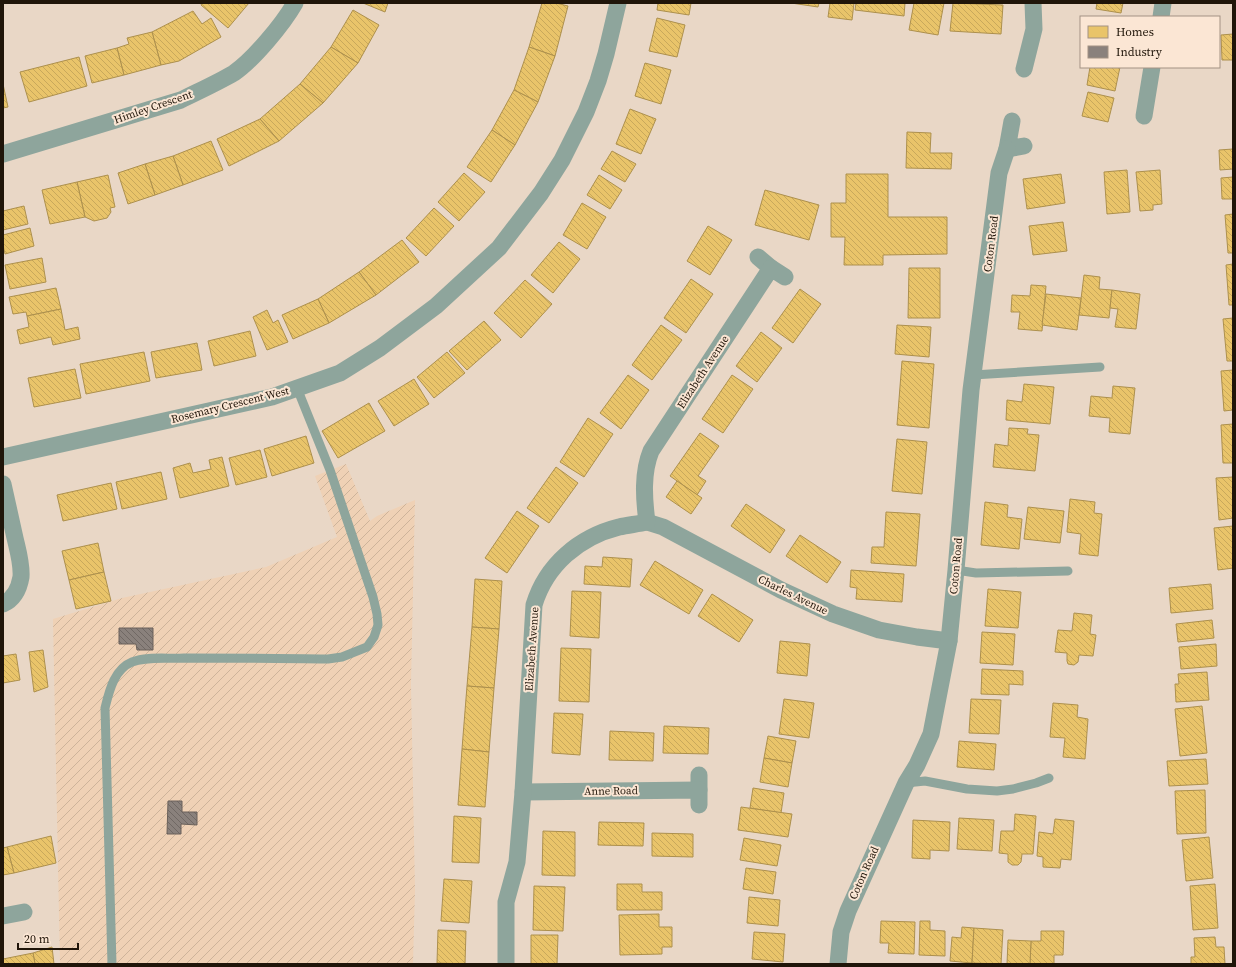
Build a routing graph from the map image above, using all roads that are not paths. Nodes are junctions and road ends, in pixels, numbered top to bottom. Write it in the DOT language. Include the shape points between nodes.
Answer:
graph roads {
  1 [pos="295,3"];
  2 [pos="618,3"];
  3 [pos="1033,3"];
  4 [pos="1163,3"];
  5 [pos="1161,16"];
  6 [pos="1152,68"];
  7 [pos="1024,69"];
  8 [pos="1144,116"];
  9 [pos="1012,121"];
  10 [pos="1024,146"];
  11 [pos="1007,149"];
  12 [pos="3,154"];
  13 [pos="771,267"];
  14 [pos="1100,367"];
  15 [pos="973,375"];
  16 [pos="297,388"];
  17 [pos="3,457"];
  18 [pos="3,484"];
  19 [pos="647,522"];
  20 [pos="956,570"];
  21 [pos="1068,571"];
  22 [pos="3,604"];
  23 [pos="949,641"];
  24 [pos="1049,778"];
  25 [pos="906,783"];
  26 [pos="699,790"];
  27 [pos="523,792"];
  28 [pos="24,912"];
  29 [pos="3,916"];
  30 [pos="112,964"];
  31 [pos="506,964"];
  32 [pos="838,964"];
  1 -- 12 [label="street, Himley Crescent" via="251,59 208,87 181,100"];
  2 -- 16 [label="street, Rosemary Crescent West" via="598,81 582,119 562,160 541,193 499,248 436,306 380,348 340,373"];
  3 -- 7 [label="street" via="1034,29"];
  4 -- 5 [label="street"];
  6 -- 8 [label="street"];
  9 -- 11 [label="street, Coton Road"];
  10 -- 11 [label="street"];
  11 -- 15 [label="street, Coton Road" via="999,173"];
  13 -- 19 [label="street, Elizabeth Avenue" via="652,451 648,461 644,497"];
  14 -- 15 [label="lane"];
  15 -- 20 [label="street, Coton Road"];
  16 -- 17 [label="street, Rosemary Crescent West" via="272,397"];
  16 -- 30 [label="lane" via="330,470 373,597 378,625 367,647 342,657 145,659 131,662 113,681 105,708"];
  18 -- 22 [label="street" via="21,577 15,595"];
  19 -- 23 [label="street, Charles Avenue" via="663,527 781,590 833,614 879,630"];
  19 -- 27 [label="street, Elizabeth Avenue" via="601,533 573,548 547,575 538,592 534,605"];
  20 -- 21 [label="lane" via="976,573"];
  20 -- 23 [label="street, Coton Road"];
  23 -- 25 [label="street, Coton Road" via="931,734"];
  24 -- 25 [label="lane" via="997,791 967,789 925,781"];
  25 -- 32 [label="street, Coton Road" via="848,911 841,932"];
  26 -- 27 [label="street, Anne Road"];
  27 -- 31 [label="street, Elizabeth Avenue" via="516,862 506,902"];
  28 -- 29 [label="street"];
}
